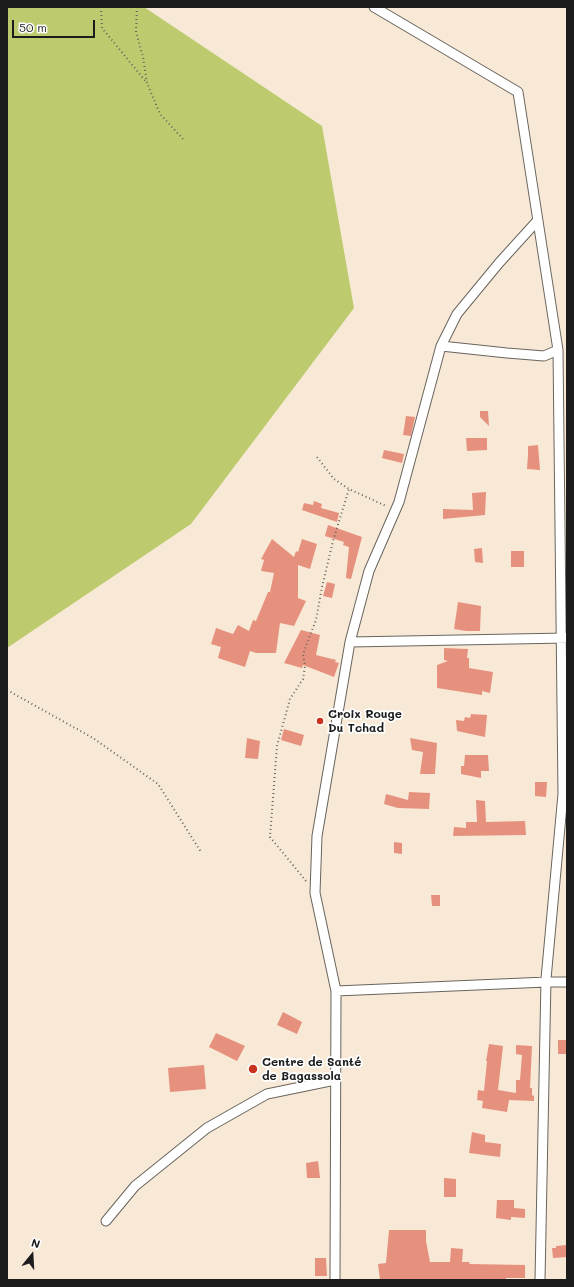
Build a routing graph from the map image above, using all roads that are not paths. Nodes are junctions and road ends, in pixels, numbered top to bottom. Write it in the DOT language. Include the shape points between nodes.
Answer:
graph roads {
  1 [pos="374,7"];
  2 [pos="538,220"];
  3 [pos="441,346"];
  4 [pos="558,350"];
  5 [pos="564,638"];
  6 [pos="350,642"];
  7 [pos="547,982"];
  8 [pos="567,982"];
  9 [pos="336,991"];
  10 [pos="335,1080"];
  11 [pos="106,1221"];
  12 [pos="335,1280"];
  13 [pos="540,1280"];
  1 -- 2 [label="street" via="518,92"];
  2 -- 3 [label="street" via="457,314"];
  2 -- 4 [label="street"];
  3 -- 4 [label="street" via="544,356"];
  3 -- 6 [label="street" via="399,502 369,571"];
  4 -- 5 [label="street"];
  5 -- 6 [label="street"];
  5 -- 7 [label="street" via="563,794"];
  6 -- 9 [label="street" via="317,836 315,893"];
  7 -- 8 [label="street"];
  7 -- 9 [label="street"];
  7 -- 13 [label="street"];
  9 -- 10 [label="street"];
  10 -- 11 [label="street" via="267,1094 207,1128 135,1186"];
  10 -- 12 [label="street"];
}
